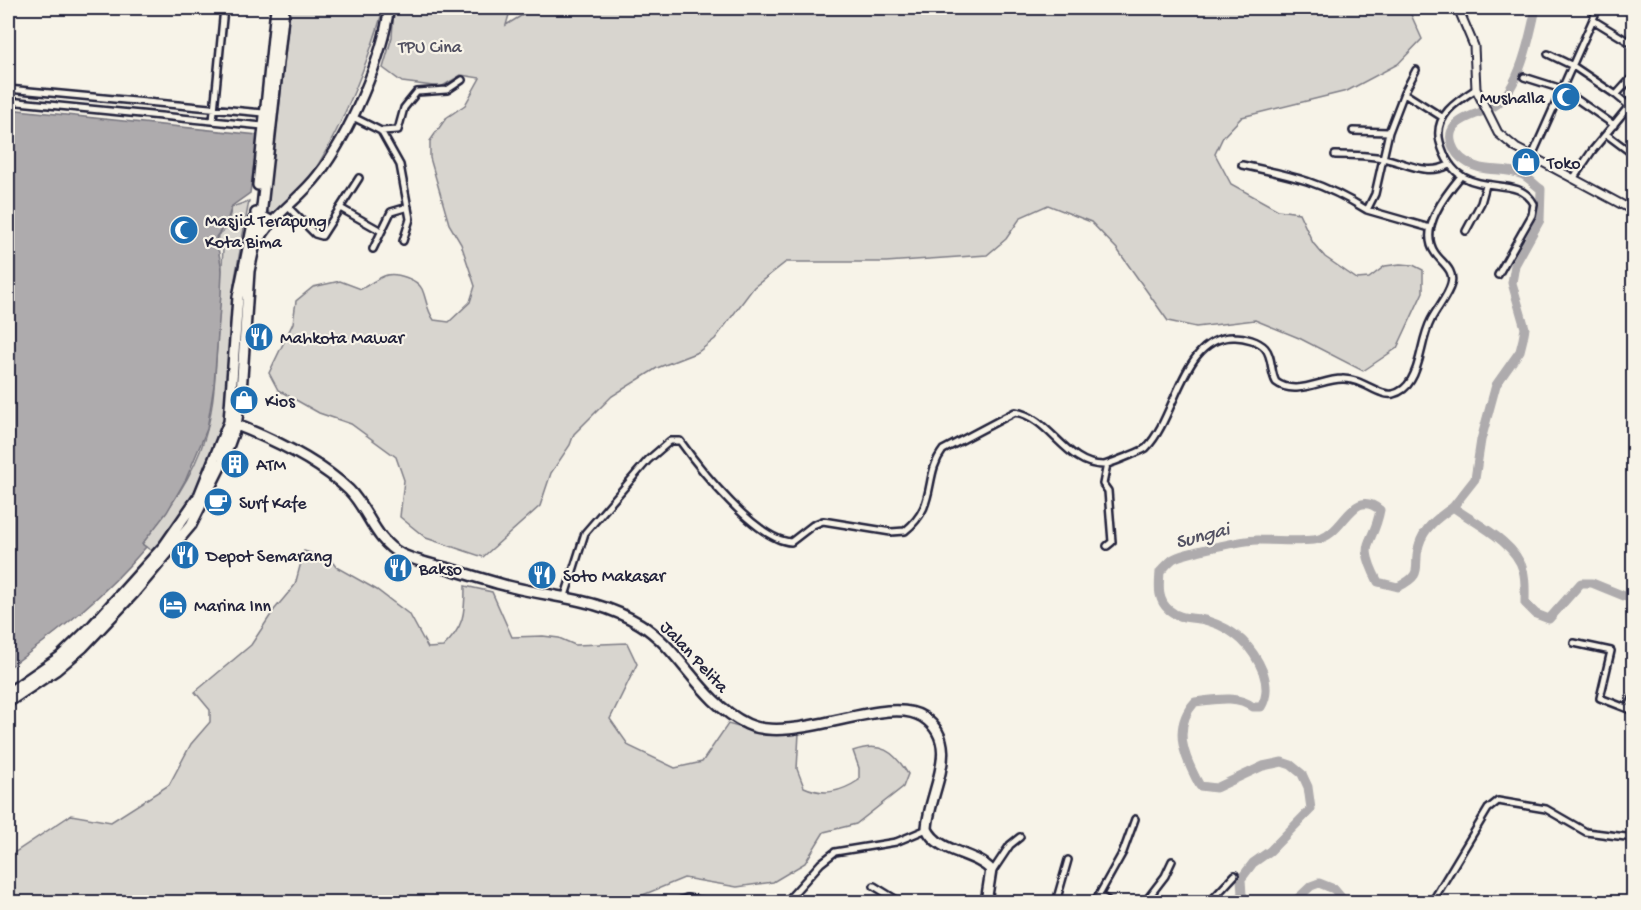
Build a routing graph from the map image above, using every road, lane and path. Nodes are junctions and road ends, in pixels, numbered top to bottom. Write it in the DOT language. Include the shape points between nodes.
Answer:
graph roads {
  1 [pos="224,8"];
  2 [pos="276,8"];
  3 [pos="284,8"];
  4 [pos="389,8"];
  5 [pos="1458,8"];
  6 [pos="1598,8"];
  7 [pos="1593,20"];
  8 [pos="1633,44"];
  9 [pos="1548,54"];
  10 [pos="1573,66"];
  11 [pos="1416,70"];
  12 [pos="1634,75"];
  13 [pos="1524,77"];
  14 [pos="462,80"];
  15 [pos="8,89"];
  16 [pos="1562,89"];
  17 [pos="1478,92"];
  18 [pos="1404,93"];
  19 [pos="1616,95"];
  20 [pos="8,101"];
  21 [pos="214,108"];
  22 [pos="1631,108"];
  23 [pos="264,113"];
  24 [pos="353,117"];
  25 [pos="1442,117"];
  26 [pos="213,121"];
  27 [pos="1614,125"];
  28 [pos="263,126"];
  29 [pos="381,131"];
  30 [pos="1353,131"];
  31 [pos="1389,132"];
  32 [pos="1606,134"];
  33 [pos="1335,155"];
  34 [pos="1634,155"];
  35 [pos="1532,156"];
  36 [pos="1382,158"];
  37 [pos="1242,165"];
  38 [pos="1449,165"];
  39 [pos="1461,176"];
  40 [pos="359,178"];
  41 [pos="1573,179"];
  42 [pos="1486,185"];
  43 [pos="408,207"];
  44 [pos="289,208"];
  45 [pos="342,209"];
  46 [pos="1367,210"];
  47 [pos="1634,211"];
  48 [pos="258,215"];
  49 [pos="272,222"];
  50 [pos="1430,228"];
  51 [pos="381,231"];
  52 [pos="1466,231"];
  53 [pos="403,242"];
  54 [pos="374,249"];
  55 [pos="253,253"];
  56 [pos="1498,275"];
  57 [pos="243,297"];
  58 [pos="232,423"];
  59 [pos="1107,464"];
  60 [pos="189,521"];
  61 [pos="1107,546"];
  62 [pos="565,596"];
  63 [pos="1574,643"];
  64 [pos="8,693"];
  65 [pos="1634,696"];
  66 [pos="8,702"];
  67 [pos="1632,712"];
  68 [pos="1135,819"];
  69 [pos="927,829"];
  70 [pos="1020,837"];
  71 [pos="1634,838"];
  72 [pos="1068,860"];
  73 [pos="1172,861"];
  74 [pos="992,873"];
  75 [pos="1235,874"];
  76 [pos="874,886"];
  77 [pos="1099,895"];
  78 [pos="677,903"];
  79 [pos="710,903"];
  80 [pos="786,903"];
  81 [pos="900,903"];
  82 [pos="986,903"];
  83 [pos="1056,903"];
  84 [pos="1093,903"];
  85 [pos="1110,903"];
  86 [pos="1145,903"];
  87 [pos="1210,903"];
  88 [pos="1432,903"];
  1 -- 21 [label="street"];
  2 -- 23 [label="highway"];
  3 -- 48 [label="highway"];
  4 -- 24 [label="main road" via="379,50"];
  5 -- 17 [label="street" via="1474,46"];
  6 -- 7 [label="street"];
  7 -- 8 [label="street"];
  7 -- 10 [label="street"];
  9 -- 10 [label="street"];
  10 -- 16 [label="street"];
  10 -- 19 [label="street"];
  11 -- 18 [label="street"];
  12 -- 19 [label="street"];
  13 -- 16 [label="street"];
  14 -- 29 [label="street" via="447,90 417,92 404,108 398,130"];
  15 -- 21 [label="street"];
  16 -- 27 [label="street"];
  16 -- 35 [label="street"];
  17 -- 25 [label="street"];
  17 -- 35 [label="street" via="1489,119 1505,140"];
  18 -- 25 [label="street"];
  18 -- 31 [label="street"];
  19 -- 22 [label="street"];
  20 -- 26 [label="street"];
  21 -- 23 [label="street"];
  21 -- 26 [label="street"];
  22 -- 27 [label="street"];
  23 -- 28 [label="highway"];
  24 -- 29 [label="street"];
  24 -- 44 [label="main road" via="319,175"];
  25 -- 38 [label="street" via="1439,131"];
  26 -- 28 [label="street"];
  27 -- 32 [label="street"];
  28 -- 48 [label="highway"];
  29 -- 43 [label="street" via="400,165"];
  30 -- 31 [label="street"];
  31 -- 36 [label="street"];
  32 -- 34 [label="street"];
  32 -- 41 [label="street"];
  33 -- 36 [label="street"];
  35 -- 41 [label="street"];
  36 -- 38 [label="street" via="1427,171"];
  36 -- 46 [label="street" via="1375,194"];
  37 -- 46 [label="street" via="1313,182"];
  38 -- 39 [label="street"];
  39 -- 42 [label="street"];
  39 -- 50 [label="street" via="1446,193"];
  40 -- 45 [label="street"];
  41 -- 47 [label="street"];
  42 -- 52 [label="street"];
  42 -- 56 [label="street" via="1516,190 1533,204 1532,215"];
  43 -- 51 [label="street" via="391,212"];
  43 -- 53 [label="street" via="409,226"];
  44 -- 45 [label="street" via="320,236"];
  44 -- 49 [label="main road"];
  45 -- 51 [label="street"];
  46 -- 50 [label="street"];
  48 -- 49 [label="highway"];
  48 -- 55 [label="highway"];
  48 -- 57 [label="highway"];
  49 -- 55 [label="main road"];
  50 -- 59 [label="street" via="1433,251 1450,270 1451,285 1430,322 1413,376 1405,388 1388,395 1363,382 1342,379 1287,388 1276,382 1263,345 1239,337 1222,337 1211,341 1196,356 1147,446"];
  51 -- 54 [label="street"];
  55 -- 57 [label="highway"];
  57 -- 58 [label="highway"];
  58 -- 60 [label="highway" via="219,470"];
  58 -- 62 [label="highway, Jalan Pelita" via="277,443 347,488 399,553 512,587"];
  59 -- 61 [label="street" via="1103,484 1108,491 1112,542"];
  59 -- 62 [label="street" via="1077,457 1030,418 1015,412 943,450 935,462 927,503 905,531 823,521 788,542 768,533 736,508 680,441 670,441 648,460 585,533"];
  60 -- 64 [label="highway" via="77,641"];
  60 -- 66 [label="highway" via="157,567 83,647"];
  62 -- 69 [label="highway, Jalan Pelita" via="600,605 649,630 714,702 750,726 773,729 811,725 895,708 926,718 938,734 943,755"];
  63 -- 67 [label="street" via="1611,651 1600,698"];
  65 -- 67 [label="street"];
  68 -- 77 [label="street" via="1123,852"];
  69 -- 74 [label="highway" via="936,840 977,860"];
  69 -- 80 [label="street" via="896,842 835,852"];
  70 -- 74 [label="street"];
  71 -- 88 [label="street" via="1586,832 1546,809 1498,801 1488,809"];
  72 -- 83 [label="street"];
  73 -- 86 [label="street"];
  74 -- 82 [label="highway"];
  75 -- 87 [label="street"];
  76 -- 81 [label="street"];
  77 -- 84 [label="street"];
  77 -- 85 [label="street"];
  78 -- 79 [label="street" via="687,898"];
}
